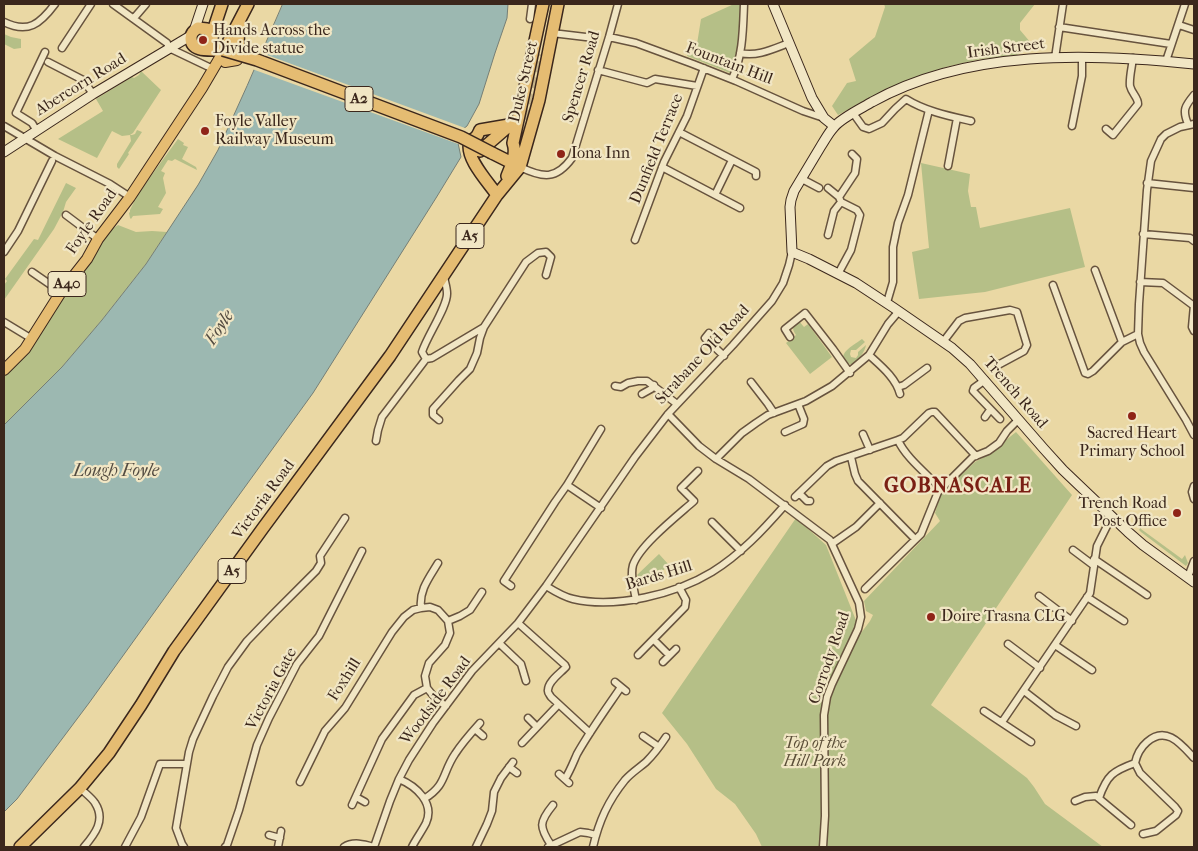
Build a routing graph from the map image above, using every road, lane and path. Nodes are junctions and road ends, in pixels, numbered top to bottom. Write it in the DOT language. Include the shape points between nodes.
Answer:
graph roads {
  1 [pos="55,4"];
  2 [pos="91,4"];
  3 [pos="113,4"];
  4 [pos="146,4"];
  5 [pos="203,4"];
  6 [pos="222,4"];
  7 [pos="532,4"];
  8 [pos="543,4"];
  9 [pos="548,4"];
  10 [pos="554,4"];
  11 [pos="558,4"];
  12 [pos="618,4"];
  13 [pos="744,4"];
  14 [pos="773,4"];
  15 [pos="1063,4"];
  16 [pos="1185,4"];
  17 [pos="245,9"];
  18 [pos="134,18"];
  19 [pos="530,19"];
  20 [pos="4,22"];
  21 [pos="1178,25"];
  22 [pos="1059,27"];
  23 [pos="549,29"];
  24 [pos="202,30"];
  25 [pos="1194,30"];
  26 [pos="609,37"];
  27 [pos="594,38"];
  28 [pos="789,44"];
  29 [pos="1171,44"];
  30 [pos="172,47"];
  31 [pos="62,48"];
  32 [pos="200,48"];
  33 [pos="45,52"];
  34 [pos="228,53"];
  35 [pos="740,53"];
  36 [pos="539,54"];
  37 [pos="1082,57"];
  38 [pos="1055,58"];
  39 [pos="1133,58"];
  40 [pos="1166,61"];
  41 [pos="48,62"];
  42 [pos="1194,64"];
  43 [pos="704,68"];
  44 [pos="213,69"];
  45 [pos="598,70"];
  46 [pos="732,79"];
  47 [pos="697,86"];
  48 [pos="202,88"];
  49 [pos="93,94"];
  50 [pos="1194,95"];
  51 [pos="814,102"];
  52 [pos="929,110"];
  53 [pos="804,111"];
  54 [pos="853,113"];
  55 [pos="824,118"];
  56 [pos="958,118"];
  57 [pos="971,121"];
  58 [pos="1191,124"];
  59 [pos="4,126"];
  60 [pos="834,126"];
  61 [pos="1072,126"];
  62 [pos="1106,129"];
  63 [pos="37,130"];
  64 [pos="679,132"];
  65 [pos="25,138"];
  66 [pos="472,142"];
  67 [pos="514,143"];
  68 [pos="4,152"];
  69 [pos="490,152"];
  70 [pos="852,154"];
  71 [pos="732,160"];
  72 [pos="52,161"];
  73 [pos="516,165"];
  74 [pos="948,166"];
  75 [pos="662,167"];
  76 [pos="483,175"];
  77 [pos="756,176"];
  78 [pos="802,179"];
  79 [pos="1147,183"];
  80 [pos="818,188"];
  81 [pos="828,188"];
  82 [pos="1194,188"];
  83 [pos="497,195"];
  84 [pos="715,195"];
  85 [pos="130,196"];
  86 [pos="840,200"];
  87 [pos="740,208"];
  88 [pos="66,215"];
  89 [pos="1143,234"];
  90 [pos="828,235"];
  91 [pos="98,239"];
  92 [pos="635,240"];
  93 [pos="1194,241"];
  94 [pos="4,252"];
  95 [pos="792,252"];
  96 [pos="1095,270"];
  97 [pos="32,272"];
  98 [pos="838,274"];
  99 [pos="546,275"];
  100 [pos="443,276"];
  101 [pos="1140,282"];
  102 [pos="1053,285"];
  103 [pos="61,292"];
  104 [pos="885,302"];
  105 [pos="1194,305"];
  106 [pos="899,311"];
  107 [pos="4,322"];
  108 [pos="484,326"];
  109 [pos="1194,331"];
  110 [pos="709,333"];
  111 [pos="1138,334"];
  112 [pos="790,336"];
  113 [pos="32,339"];
  114 [pos="943,342"];
  115 [pos="1122,342"];
  116 [pos="869,355"];
  117 [pos="724,356"];
  118 [pos="426,359"];
  119 [pos="998,365"];
  120 [pos="927,368"];
  121 [pos="4,370"];
  122 [pos="850,373"];
  123 [pos="985,380"];
  124 [pos="751,382"];
  125 [pos="654,385"];
  126 [pos="616,386"];
  127 [pos="642,394"];
  128 [pos="677,404"];
  129 [pos="798,404"];
  130 [pos="990,410"];
  131 [pos="774,413"];
  132 [pos="668,414"];
  133 [pos="985,417"];
  134 [pos="1000,419"];
  135 [pos="438,420"];
  136 [pos="1018,420"];
  137 [pos="601,429"];
  138 [pos="785,432"];
  139 [pos="863,434"];
  140 [pos="1194,435"];
  141 [pos="898,440"];
  142 [pos="376,441"];
  143 [pos="870,450"];
  144 [pos="976,456"];
  145 [pos="851,457"];
  146 [pos="716,459"];
  147 [pos="698,471"];
  148 [pos="567,485"];
  149 [pos="1194,486"];
  150 [pos="941,489"];
  151 [pos="1194,500"];
  152 [pos="810,501"];
  153 [pos="880,503"];
  154 [pos="785,505"];
  155 [pos="601,508"];
  156 [pos="1112,516"];
  157 [pos="345,518"];
  158 [pos="712,522"];
  159 [pos="916,539"];
  160 [pos="833,543"];
  161 [pos="1072,550"];
  162 [pos="362,551"];
  163 [pos="741,551"];
  164 [pos="1194,561"];
  165 [pos="1094,562"];
  166 [pos="438,564"];
  167 [pos="866,577"];
  168 [pos="1191,579"];
  169 [pos="872,583"];
  170 [pos="511,586"];
  171 [pos="546,586"];
  172 [pos="680,587"];
  173 [pos="865,589"];
  174 [pos="482,592"];
  175 [pos="1147,595"];
  176 [pos="1039,596"];
  177 [pos="1087,597"];
  178 [pos="636,600"];
  179 [pos="421,608"];
  180 [pos="448,621"];
  181 [pos="1072,621"];
  182 [pos="1124,621"];
  183 [pos="518,623"];
  184 [pos="654,640"];
  185 [pos="499,643"];
  186 [pos="1008,644"];
  187 [pos="1055,646"];
  188 [pos="676,649"];
  189 [pos="638,655"];
  190 [pos="669,655"];
  191 [pos="663,662"];
  192 [pos="1040,668"];
  193 [pos="1092,670"];
  194 [pos="526,681"];
  195 [pos="620,687"];
  196 [pos="427,688"];
  197 [pos="1024,691"];
  198 [pos="558,705"];
  199 [pos="446,706"];
  200 [pos="984,711"];
  201 [pos="528,718"];
  202 [pos="1002,722"];
  203 [pos="1076,726"];
  204 [pos="538,727"];
  205 [pos="590,733"];
  206 [pos="483,736"];
  207 [pos="643,736"];
  208 [pos="666,737"];
  209 [pos="1030,742"];
  210 [pos="522,743"];
  211 [pos="659,747"];
  212 [pos="1194,758"];
  213 [pos="1135,763"];
  214 [pos="187,764"];
  215 [pos="517,772"];
  216 [pos="559,774"];
  217 [pos="299,777"];
  218 [pos="399,779"];
  219 [pos="80,788"];
  220 [pos="356,797"];
  221 [pos="424,798"];
  222 [pos="1099,798"];
  223 [pos="1076,801"];
  224 [pos="365,802"];
  225 [pos="352,804"];
  226 [pos="550,806"];
  227 [pos="1131,825"];
  228 [pos="1143,834"];
  229 [pos="269,835"];
  230 [pos="596,835"];
  231 [pos="182,846"];
  232 [pos="550,846"];
  233 [pos="20,847"];
  234 [pos="84,847"];
  235 [pos="124,847"];
  236 [pos="225,847"];
  237 [pos="278,847"];
  238 [pos="344,847"];
  239 [pos="374,847"];
  240 [pos="412,847"];
  241 [pos="476,847"];
  242 [pos="593,847"];
  243 [pos="824,847"];
  1 -- 20 [label="street" via="44,18 33,25 17,28"];
  2 -- 31 [label="street"];
  3 -- 18 [label="street"];
  4 -- 18 [label="street"];
  5 -- 24 [label="main road"];
  6 -- 24 [label="highway" via="217,17"];
  7 -- 19 [label="street"];
  8 -- 67 [label="highway, Duke Street"];
  9 -- 23 [label="highway, Duke Street"];
  10 -- 23 [label="highway, Duke Street"];
  11 -- 23 [label="highway, Duke Street"];
  12 -- 26 [label="street, Spencer Road"];
  13 -- 35 [label="street"];
  14 -- 28 [label="main road"];
  15 -- 22 [label="street"];
  16 -- 21 [label="street"];
  17 -- 34 [label="highway, Foyle Road"];
  17 -- 34 [label="highway, Foyle Road" via="238,47"];
  18 -- 30 [label="street"];
  21 -- 25 [label="street"];
  21 -- 29 [label="street"];
  22 -- 29 [label="street"];
  22 -- 38 [label="street"];
  23 -- 27 [label="street"];
  23 -- 36 [label="highway, Duke Street"];
  23 -- 73 [label="highway, Duke Street" via="539,100"];
  24 -- 30 [label="main road, Abercorn Road"];
  24 -- 32 [label="highway" via="191,41"];
  24 -- 32 [label="highway" via="211,45"];
  24 -- 34 [label="highway"];
  26 -- 43 [label="street, Fountain Hill" via="636,43"];
  26 -- 45 [label="street, Spencer Road"];
  28 -- 35 [label="street" via="752,55"];
  28 -- 51 [label="main road"];
  29 -- 40 [label="street"];
  30 -- 32 [label="main road"];
  30 -- 44 [label="street"];
  30 -- 49 [label="main road, Abercorn Road"];
  32 -- 34 [label="highway, A2"];
  33 -- 63 [label="street" via="16,113"];
  34 -- 44 [label="main road, Foyle Road / A40"];
  34 -- 48 [label="main road, Foyle Road / A40"];
  34 -- 69 [label="highway, A2, bridge" via="257,60 462,138"];
  35 -- 46 [label="street"];
  37 -- 38 [label="main road, Irish Street"];
  37 -- 39 [label="main road, Irish Street"];
  37 -- 61 [label="street" via="1082,76"];
  38 -- 54 [label="main road, Irish Street" via="980,65 946,72 881,97"];
  39 -- 40 [label="main road, Irish Street"];
  39 -- 62 [label="street" via="1130,84 1138,104 1113,134"];
  40 -- 42 [label="main road, Irish Street"];
  41 -- 49 [label="street" via="83,80"];
  43 -- 46 [label="street, Fountain Hill"];
  43 -- 47 [label="street, Dunfield Terrace"];
  44 -- 48 [label="main road, Foyle Road / A40"];
  45 -- 47 [label="street" via="647,83 655,79"];
  45 -- 73 [label="street, Spencer Road" via="572,158 566,165 550,175"];
  46 -- 53 [label="street, Fountain Hill"];
  47 -- 64 [label="street, Dunfield Terrace"];
  48 -- 85 [label="main road, Foyle Road / A40"];
  49 -- 63 [label="main road, Abercorn Road"];
  50 -- 58 [label="street" via="1184,109"];
  51 -- 53 [label="street"];
  51 -- 55 [label="main road"];
  52 -- 54 [label="street" via="906,99 882,123 869,129 863,127"];
  52 -- 56 [label="street"];
  52 -- 104 [label="street" via="898,223 893,247 893,282"];
  53 -- 55 [label="street, Fountain Hill"];
  54 -- 60 [label="main road, Irish Street"];
  55 -- 60 [label="main road, Fountain Hill"];
  56 -- 57 [label="street"];
  56 -- 74 [label="street"];
  58 -- 79 [label="street" via="1173,130 1162,139 1151,161"];
  59 -- 65 [label="street"];
  60 -- 78 [label="main road, Strabane Old Road"];
  63 -- 65 [label="main road, Abercorn Road"];
  64 -- 71 [label="street"];
  64 -- 75 [label="street, Dunfield Terrace"];
  65 -- 68 [label="main road, Abercorn Road"];
  65 -- 85 [label="street"];
  66 -- 69 [label="highway, A2" via="480,151"];
  66 -- 69 [label="highway, Duke Street" via="480,130 510,125 489,142"];
  66 -- 76 [label="highway" via="471,158"];
  67 -- 69 [label="highway"];
  67 -- 73 [label="highway, Duke Street"];
  69 -- 73 [label="highway, A2"];
  69 -- 76 [label="highway" via="480,164"];
  70 -- 86 [label="street" via="857,159 855,173"];
  71 -- 77 [label="street" via="756,172"];
  71 -- 84 [label="street"];
  72 -- 94 [label="street" via="18,231"];
  73 -- 83 [label="highway, Victoria Road / A5"];
  75 -- 84 [label="street"];
  75 -- 92 [label="street, Dunfield Terrace"];
  76 -- 83 [label="highway"];
  78 -- 80 [label="street"];
  78 -- 95 [label="main road, Strabane Old Road" via="794,191 790,207"];
  79 -- 82 [label="street"];
  79 -- 89 [label="street"];
  81 -- 86 [label="street"];
  83 -- 100 [label="highway, Victoria Road / A5"];
  84 -- 87 [label="street"];
  85 -- 91 [label="main road, Foyle Road / A40"];
  86 -- 90 [label="street"];
  86 -- 98 [label="street" via="860,215 851,250"];
  88 -- 91 [label="street"];
  89 -- 93 [label="street"];
  89 -- 101 [label="street"];
  91 -- 103 [label="main road, Foyle Road / A40" via="87,260"];
  95 -- 98 [label="main road, Trench Road"];
  95 -- 117 [label="street, Strabane Old Road" via="783,283 772,301"];
  96 -- 115 [label="street"];
  97 -- 103 [label="street"];
  98 -- 104 [label="main road, Trench Road"];
  99 -- 108 [label="street" via="551,257 546,252 538,253 526,262"];
  100 -- 118 [label="street" via="447,295 425,342 422,352"];
  100 -- 219 [label="highway, Victoria Road / A5" via="390,356 174,651 109,753"];
  101 -- 105 [label="street" via="1163,283"];
  101 -- 111 [label="street"];
  102 -- 115 [label="street" via="1085,373 1093,371"];
  103 -- 113 [label="main road, Foyle Road / A40"];
  104 -- 106 [label="main road, Trench Road"];
  105 -- 109 [label="street"];
  106 -- 114 [label="main road, Trench Road"];
  106 -- 116 [label="street"];
  107 -- 113 [label="street"];
  108 -- 118 [label="street"];
  108 -- 135 [label="street" via="470,369 433,409"];
  110 -- 117 [label="street" via="705,338"];
  111 -- 115 [label="street"];
  111 -- 140 [label="street" via="1144,352"];
  112 -- 122 [label="street" via="785,329 805,313"];
  113 -- 121 [label="main road, Foyle Road / A40"];
  114 -- 119 [label="street" via="965,318 1014,310 1027,345 1024,351"];
  114 -- 123 [label="main road, Trench Road"];
  116 -- 120 [label="street" via="891,376 899,391"];
  116 -- 122 [label="street"];
  117 -- 128 [label="street, Strabane Old Road"];
  118 -- 142 [label="street" via="382,417"];
  122 -- 129 [label="street" via="822,393"];
  123 -- 130 [label="street" via="973,391"];
  123 -- 136 [label="main road, Trench Road"];
  124 -- 131 [label="street"];
  125 -- 126 [label="street" via="638,381"];
  125 -- 127 [label="street"];
  125 -- 128 [label="street"];
  128 -- 132 [label="street, Strabane Old Road"];
  129 -- 131 [label="street"];
  129 -- 138 [label="street" via="803,424"];
  130 -- 133 [label="street"];
  130 -- 134 [label="street"];
  131 -- 146 [label="street" via="742,433"];
  132 -- 146 [label="street, Corrody Road"];
  132 -- 155 [label="street, Strabane Old Road"];
  136 -- 144 [label="street" via="999,443"];
  136 -- 156 [label="main road, Trench Road" via="1063,470"];
  137 -- 148 [label="street"];
  139 -- 143 [label="street"];
  141 -- 143 [label="street"];
  141 -- 144 [label="street" via="929,413 935,412"];
  141 -- 150 [label="street"];
  143 -- 145 [label="street"];
  144 -- 150 [label="street"];
  145 -- 152 [label="street" via="827,466 797,495"];
  145 -- 153 [label="street" via="858,481"];
  146 -- 154 [label="street, Corrody Road"];
  147 -- 178 [label="street" via="681,488 694,501 648,544 633,566"];
  148 -- 155 [label="street"];
  148 -- 170 [label="street" via="504,581"];
  149 -- 151 [label="street"];
  150 -- 159 [label="street"];
  153 -- 159 [label="street"];
  153 -- 160 [label="street" via="856,527"];
  154 -- 160 [label="street, Corrody Road"];
  154 -- 163 [label="street, Bards Hill"];
  155 -- 171 [label="street, Strabane Old Road"];
  156 -- 165 [label="street" via="1096,546"];
  156 -- 168 [label="main road, Trench Road" via="1143,544"];
  157 -- 214 [label="street" via="320,556 321,563 316,571 263,624 228,667 193,739"];
  158 -- 163 [label="street"];
  159 -- 169 [label="street"];
  160 -- 243 [label="street, Corrody Road" via="859,603 861,617 827,697 824,715"];
  161 -- 165 [label="street"];
  162 -- 236 [label="street, Victoria Gate" via="319,636 297,664 269,718 257,745"];
  163 -- 172 [label="street, Bards Hill" via="713,572"];
  164 -- 168 [label="street"];
  165 -- 175 [label="street"];
  165 -- 177 [label="street"];
  166 -- 179 [label="street" via="425,583"];
  167 -- 169 [label="street"];
  169 -- 173 [label="street"];
  171 -- 178 [label="street, Bards Hill" via="571,599 593,603"];
  171 -- 183 [label="street, Woodside Road"];
  172 -- 178 [label="street, Bards Hill"];
  172 -- 184 [label="street" via="686,608"];
  174 -- 180 [label="street" via="470,610"];
  176 -- 181 [label="street"];
  177 -- 181 [label="street"];
  177 -- 182 [label="street"];
  179 -- 180 [label="street" via="438,610"];
  179 -- 217 [label="street, Foxhill" via="404,617 392,632 345,708 324,731"];
  180 -- 196 [label="street" via="450,633 446,645 429,663 425,676"];
  181 -- 187 [label="street"];
  183 -- 185 [label="street, Woodside Road"];
  183 -- 198 [label="street" via="566,667 548,689"];
  184 -- 189 [label="street"];
  184 -- 190 [label="street"];
  185 -- 194 [label="street" via="521,664"];
  185 -- 199 [label="street, Woodside Road" via="472,671"];
  186 -- 192 [label="street"];
  187 -- 192 [label="street"];
  187 -- 193 [label="street"];
  188 -- 190 [label="street"];
  190 -- 191 [label="street"];
  192 -- 197 [label="street"];
  195 -- 205 [label="street"];
  196 -- 199 [label="street"];
  196 -- 220 [label="street" via="414,694 382,739"];
  197 -- 202 [label="street"];
  197 -- 203 [label="street" via="1055,715"];
  198 -- 204 [label="street"];
  198 -- 205 [label="street"];
  199 -- 218 [label="street, Woodside Road"];
  200 -- 202 [label="street"];
  201 -- 204 [label="street"];
  202 -- 209 [label="street"];
  204 -- 210 [label="street"];
  205 -- 216 [label="street" via="567,781"];
  206 -- 221 [label="street" via="478,726 455,754 440,785"];
  207 -- 211 [label="street"];
  208 -- 211 [label="street"];
  211 -- 230 [label="street" via="626,779 609,802"];
  212 -- 213 [label="street" via="1179,742 1165,735 1150,739 1141,747"];
  213 -- 222 [label="street" via="1114,772 1107,779"];
  213 -- 228 [label="street" via="1140,773 1178,812 1156,832"];
  214 -- 231 [label="street" via="176,828"];
  214 -- 235 [label="street" via="160,764 141,817"];
  215 -- 241 [label="street" via="511,764 501,778 494,792 492,811"];
  218 -- 221 [label="street"];
  218 -- 239 [label="street, Woodside Road"];
  219 -- 233 [label="highway, Victoria Road / A5"];
  219 -- 234 [label="street" via="95,802 100,819"];
  220 -- 224 [label="street"];
  220 -- 225 [label="street"];
  221 -- 240 [label="street" via="428,816"];
  222 -- 223 [label="street" via="1090,796"];
  222 -- 227 [label="street"];
  226 -- 232 [label="street" via="542,824"];
  229 -- 237 [label="street" via="280,834"];
  230 -- 232 [label="street" via="580,832"];
  230 -- 242 [label="street"];
  238 -- 239 [label="street" via="357,843"];
}
